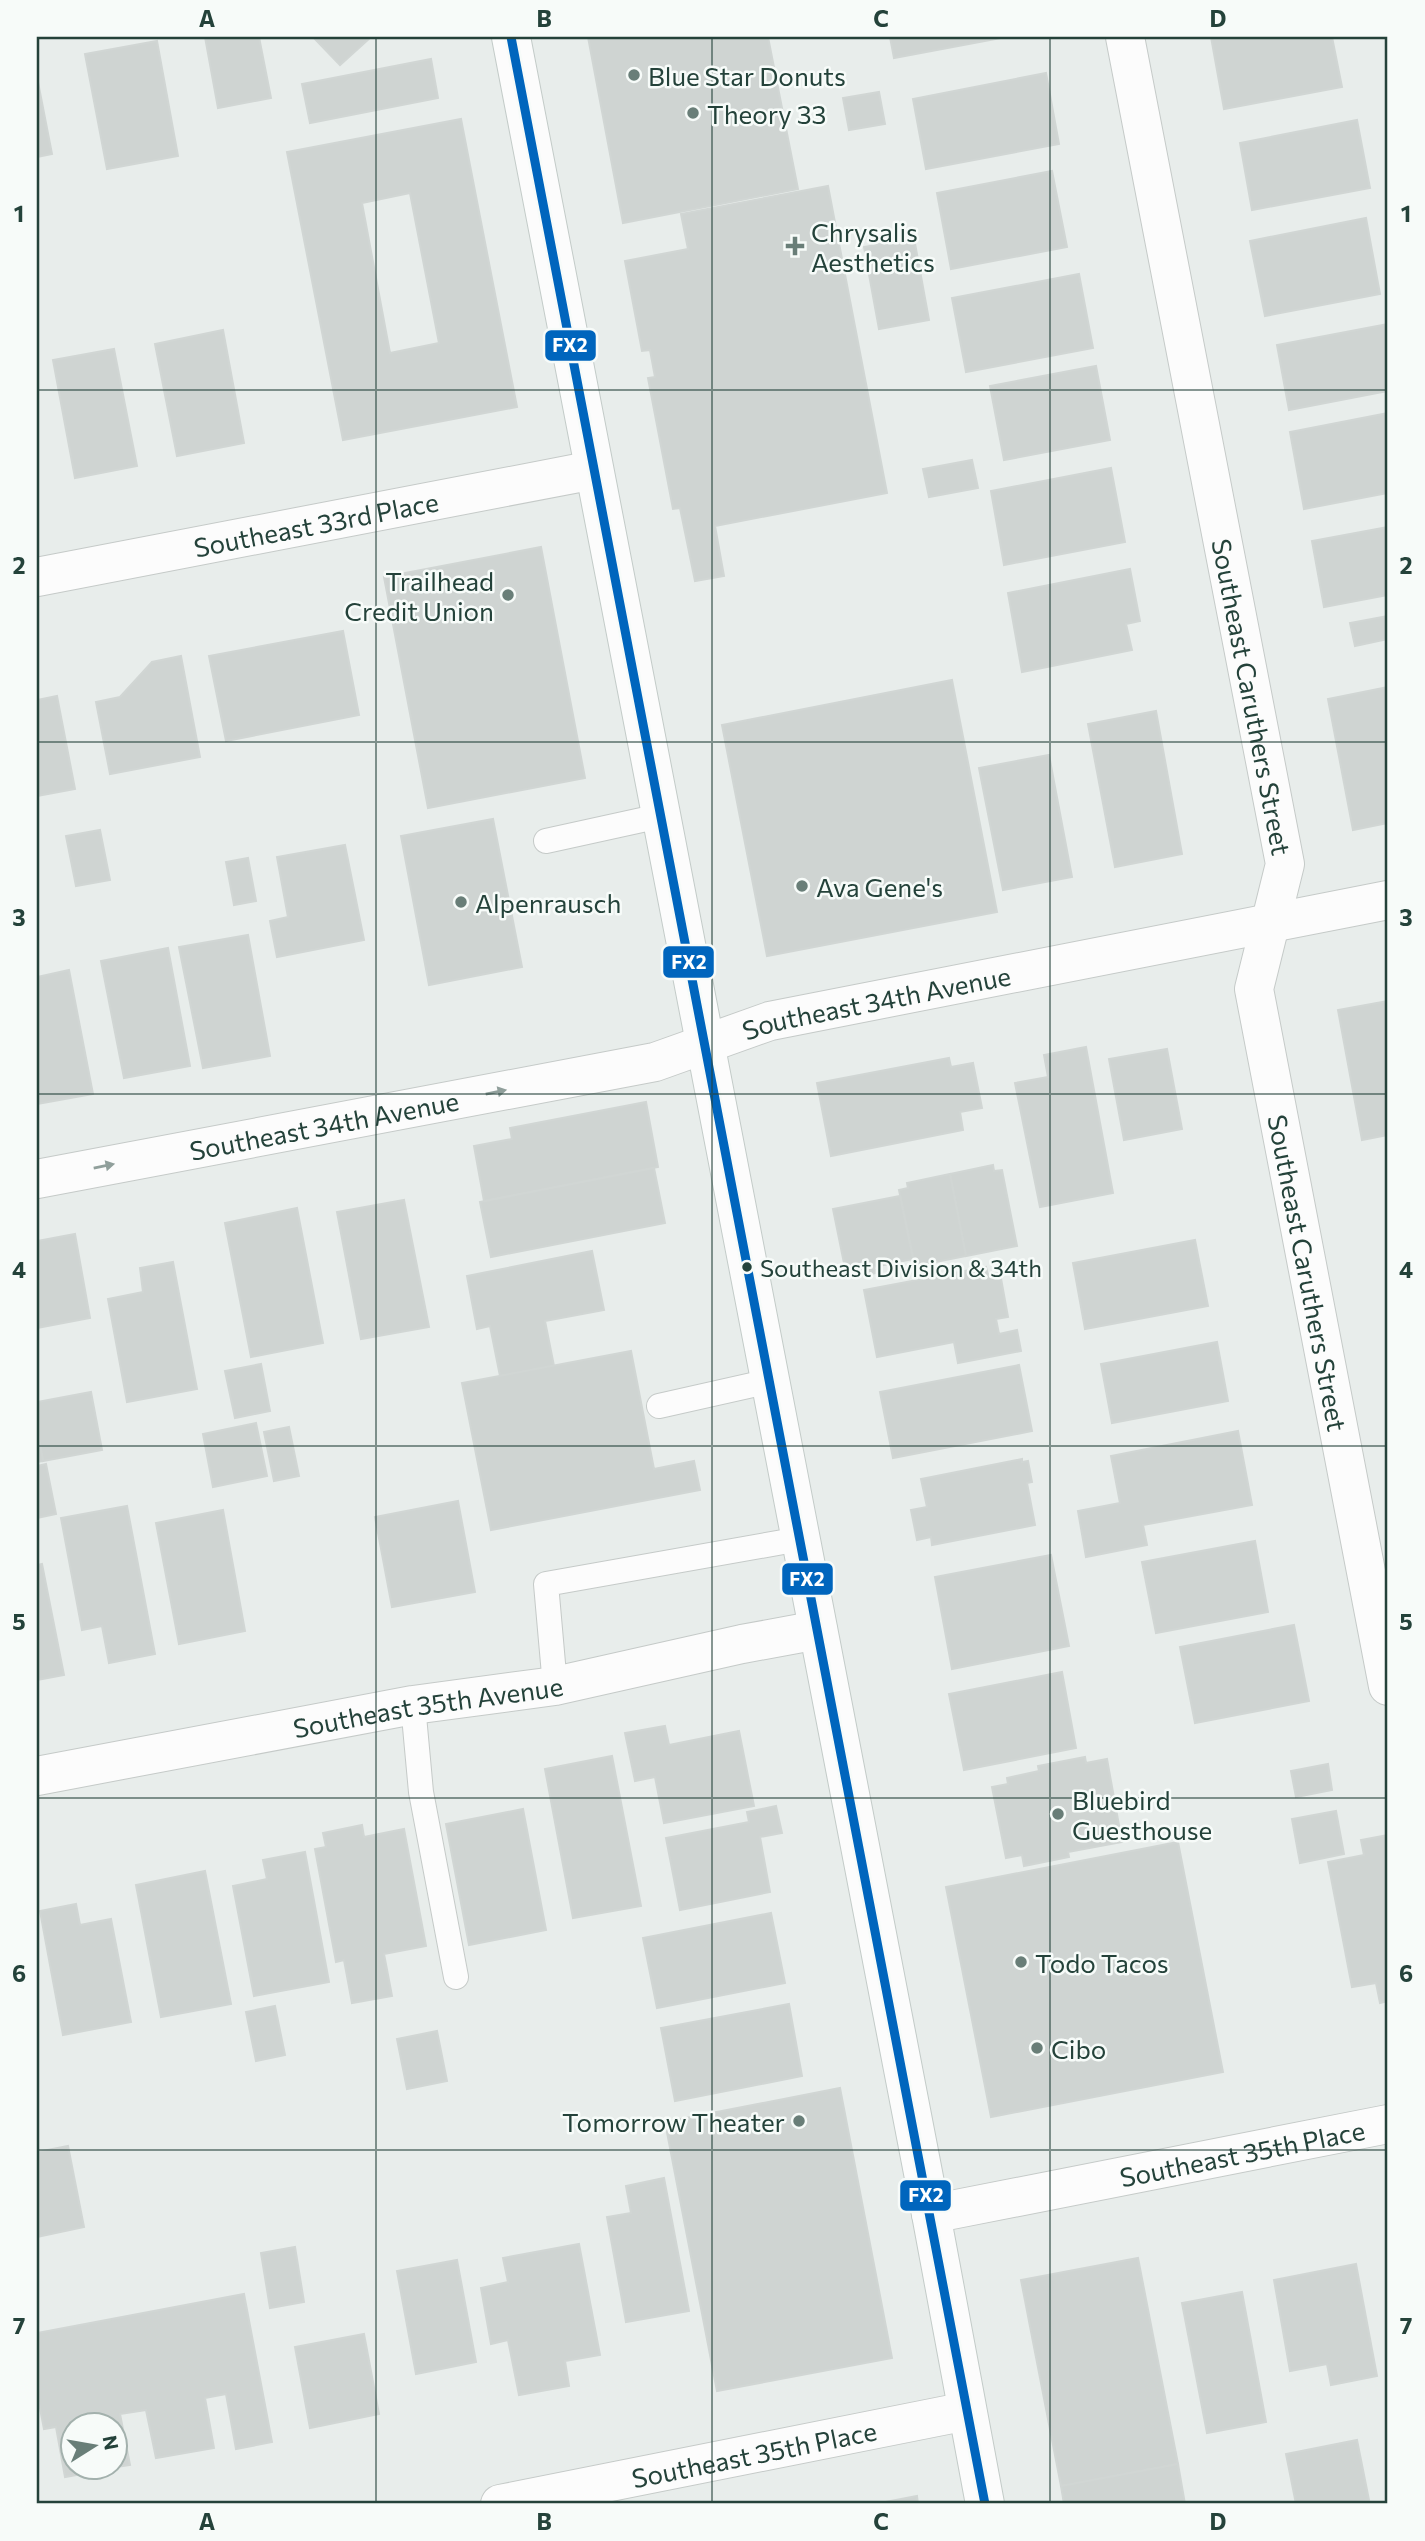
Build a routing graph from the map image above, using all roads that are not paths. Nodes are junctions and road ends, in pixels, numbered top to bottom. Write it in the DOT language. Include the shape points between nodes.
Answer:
graph roads {
  1 [pos="511,37"];
  2 [pos="1125,37"];
  3 [pos="594,470"];
  4 [pos="37,577"];
  5 [pos="660,816"];
  6 [pos="546,841"];
  7 [pos="1388,900"];
  8 [pos="1271,923"];
  9 [pos="705,1043"];
  10 [pos="37,1179"];
  11 [pos="770,1381"];
  12 [pos="659,1406"];
  13 [pos="800,1539"];
  14 [pos="818,1630"];
  15 [pos="555,1686"];
  16 [pos="1388,1686"];
  17 [pos="413,1705"];
  18 [pos="37,1776"];
  19 [pos="456,1977"];
  20 [pos="1388,2124"];
  21 [pos="931,2214"];
  22 [pos="967,2411"];
  23 [pos="500,2504"];
  24 [pos="985,2504"];
  1 -- 3 [label="street"];
  2 -- 8 [label="street, Southeast Caruthers Street" via="1285,864"];
  3 -- 4 [label="street, Southeast 33rd Place"];
  3 -- 5 [label="street"];
  5 -- 6 [label="lane"];
  5 -- 9 [label="street"];
  7 -- 8 [label="street, Southeast 34th Avenue"];
  8 -- 9 [label="street, Southeast 34th Avenue" via="770,1021"];
  8 -- 16 [label="street, Southeast Caruthers Street" via="1254,989"];
  10 -- 9 [label="street, Southeast 34th Avenue, one-way" via="655,1062"];
  9 -- 11 [label="street"];
  11 -- 12 [label="lane"];
  11 -- 13 [label="street"];
  13 -- 14 [label="street"];
  13 -- 15 [label="lane" via="546,1584"];
  14 -- 15 [label="street, Southeast 35th Avenue"];
  14 -- 21 [label="street"];
  15 -- 17 [label="street, Southeast 35th Avenue"];
  17 -- 18 [label="street, Southeast 35th Avenue"];
  17 -- 19 [label="lane" via="421,1792"];
  20 -- 21 [label="street, Southeast 35th Place"];
  21 -- 22 [label="street"];
  22 -- 23 [label="street, Southeast 35th Place"];
  22 -- 24 [label="street"];
}
